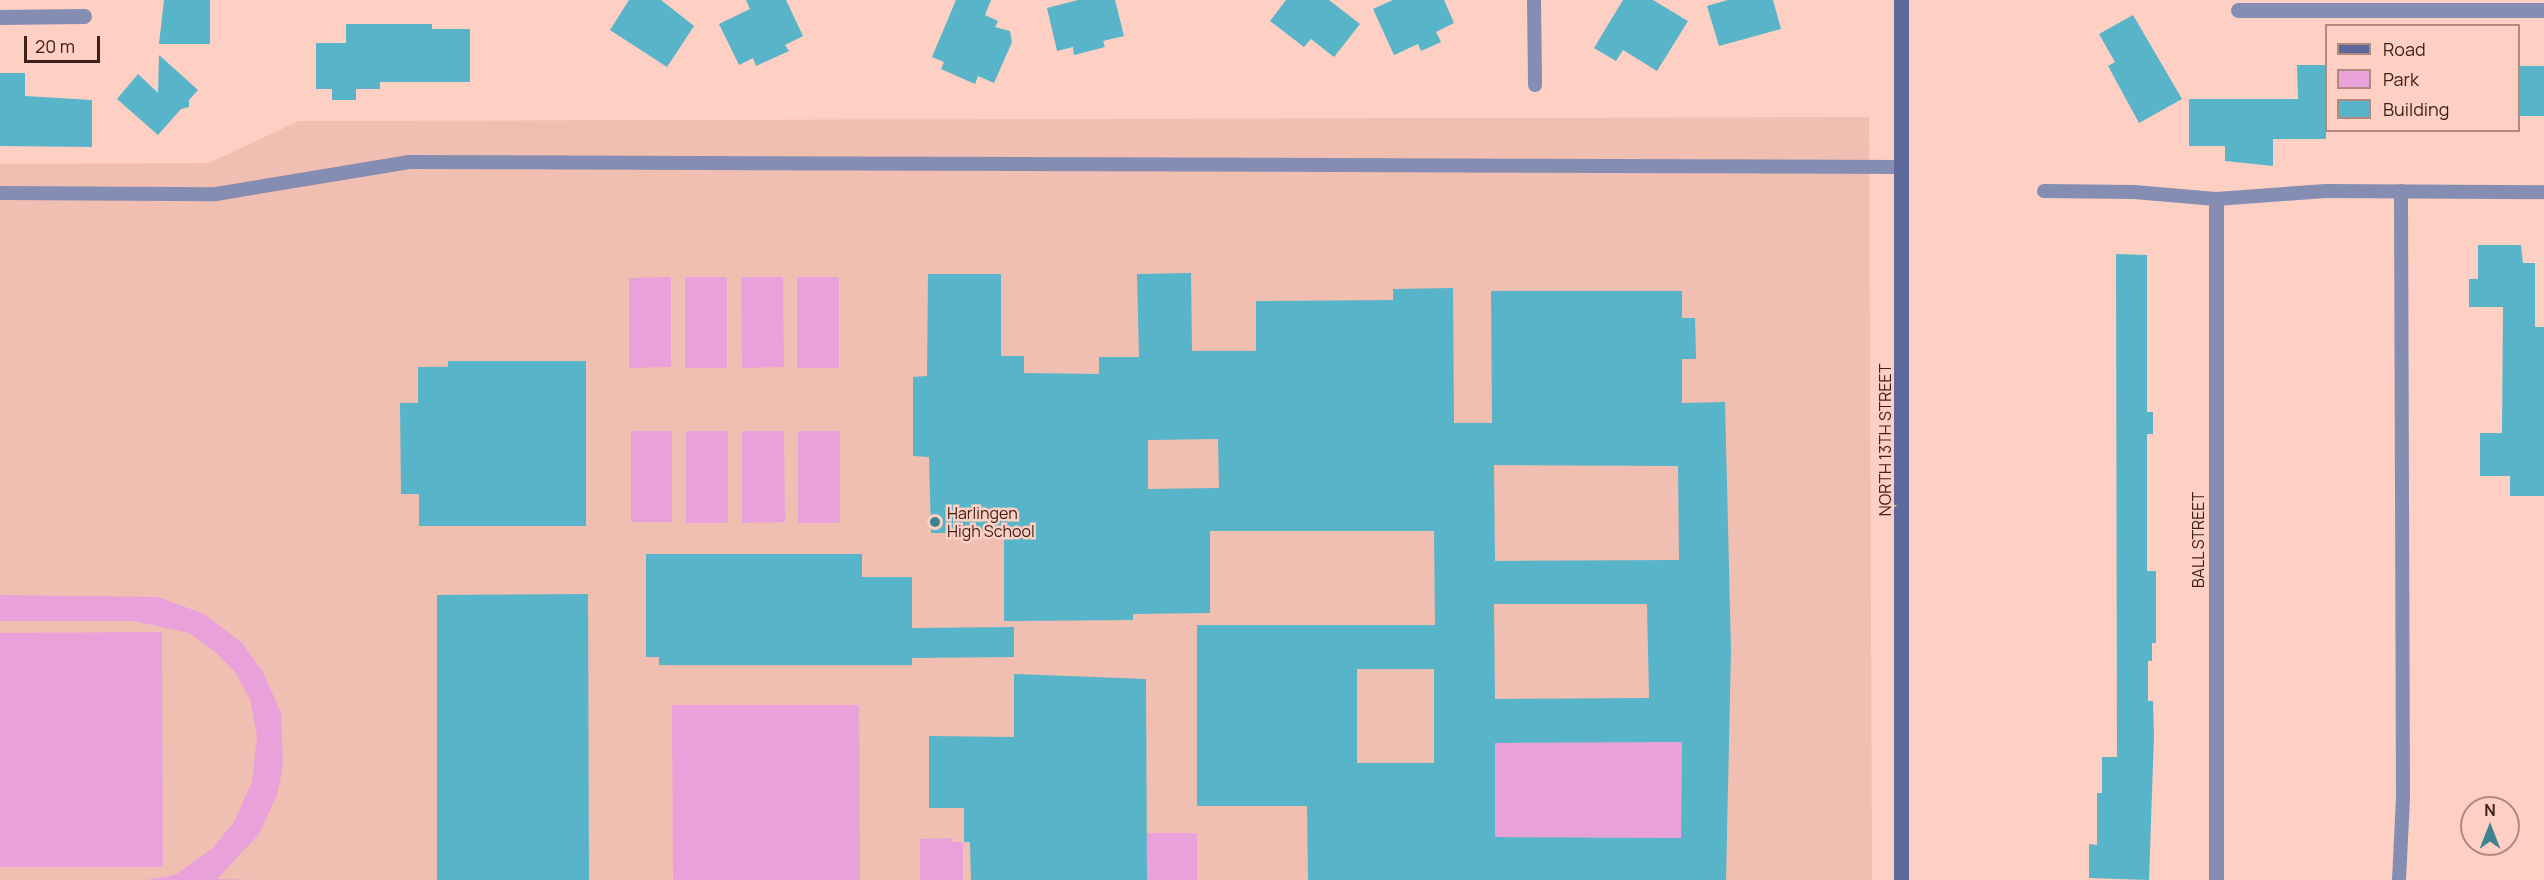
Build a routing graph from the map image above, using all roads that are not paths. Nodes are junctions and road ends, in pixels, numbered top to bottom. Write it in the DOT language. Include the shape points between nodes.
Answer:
graph roads {
  1 [pos="1534,0"];
  2 [pos="1901,0"];
  3 [pos="2238,10"];
  4 [pos="2544,10"];
  5 [pos="84,16"];
  6 [pos="0,17"];
  7 [pos="1535,85"];
  8 [pos="1902,167"];
  9 [pos="2044,191"];
  10 [pos="2401,191"];
  11 [pos="2544,192"];
  12 [pos="0,193"];
  13 [pos="2216,199"];
  14 [pos="1901,880"];
  15 [pos="2216,880"];
  16 [pos="2399,880"];
  1 -- 7 [label="lane"];
  2 -- 8 [label="street, NORTH 13TH STREET"];
  3 -- 4 [label="street"];
  5 -- 6 [label="street"];
  8 -- 12 [label="lane" via="409,162 216,194"];
  8 -- 14 [label="street, NORTH 13TH STREET"];
  9 -- 13 [label="lane" via="2134,192"];
  10 -- 11 [label="lane"];
  10 -- 13 [label="lane" via="2265,193"];
  10 -- 16 [label="lane" via="2403,798"];
  13 -- 15 [label="street, BALL STREET"];
}
